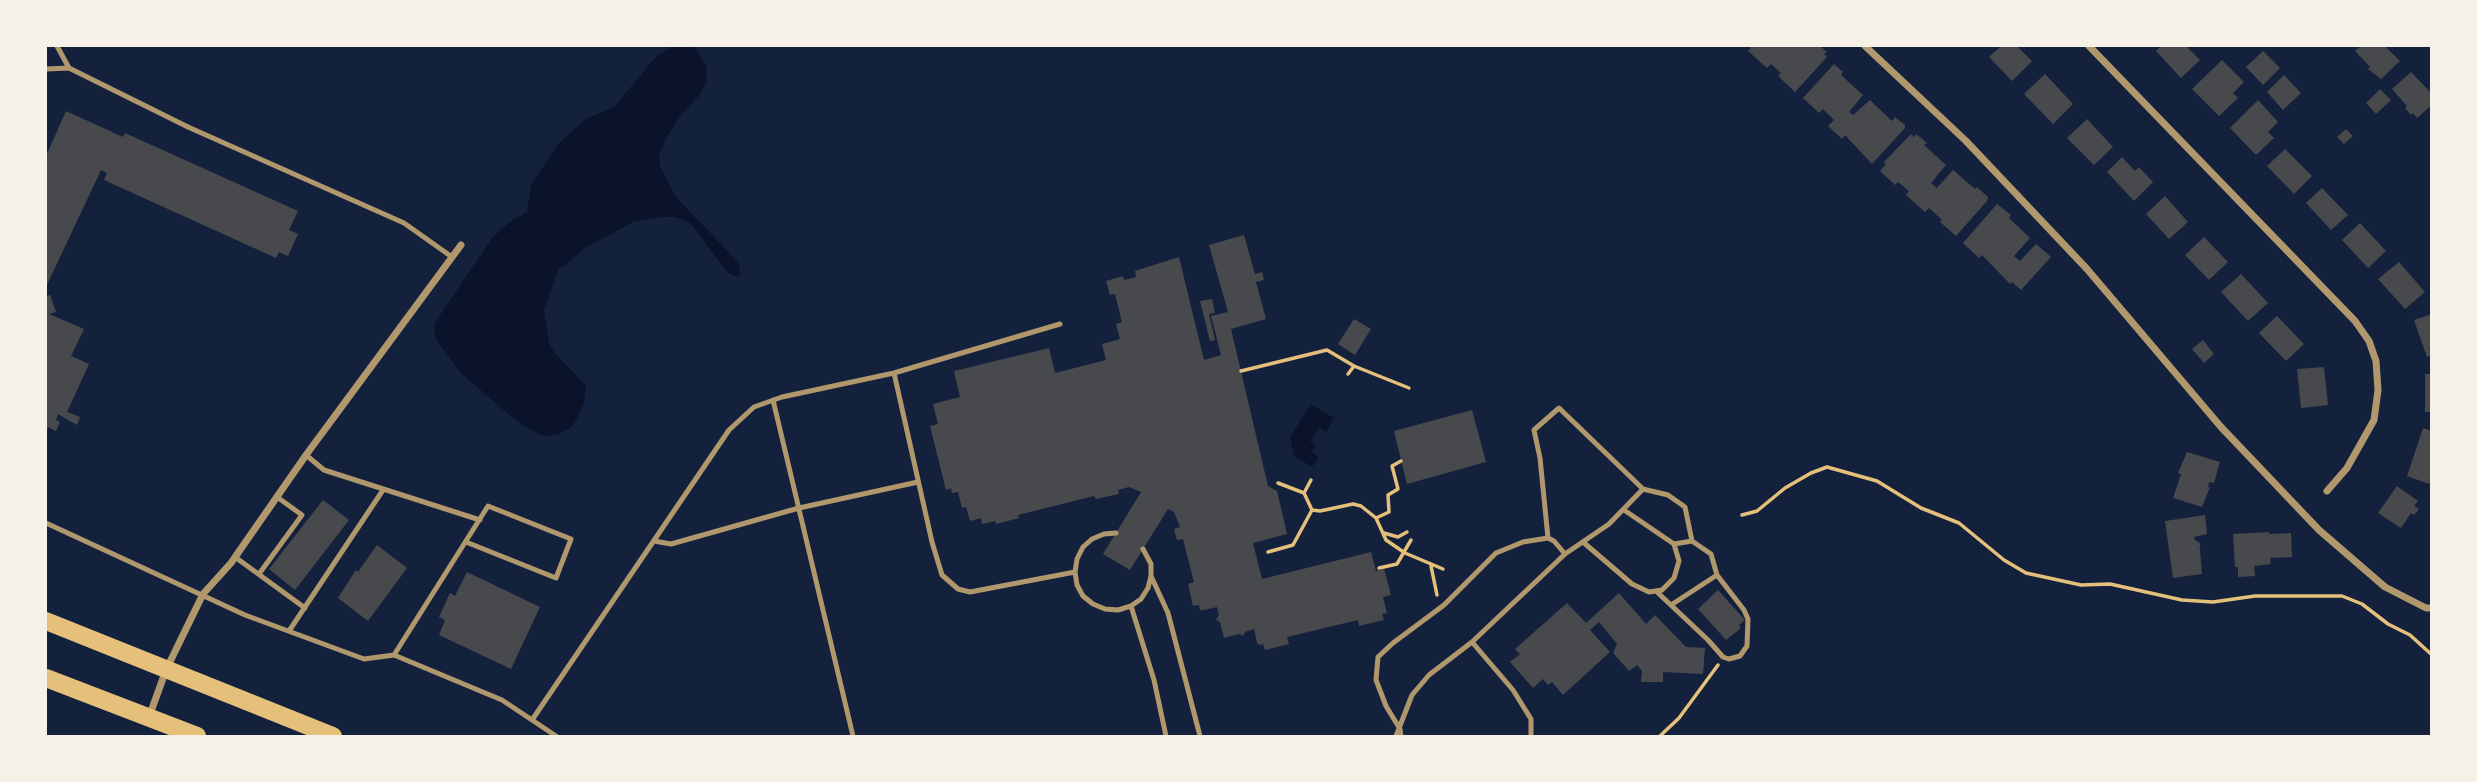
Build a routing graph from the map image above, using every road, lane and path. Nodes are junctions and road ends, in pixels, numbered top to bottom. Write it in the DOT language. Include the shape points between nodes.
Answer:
graph roads {
  1 [pos="57,46"];
  2 [pos="1865,46"];
  3 [pos="2089,46"];
  4 [pos="69,68"];
  5 [pos="46,69"];
  6 [pos="461,245"];
  7 [pos="452,257"];
  8 [pos="1060,324"];
  9 [pos="1354,366"];
  10 [pos="1241,371"];
  11 [pos="894,373"];
  12 [pos="1348,374"];
  13 [pos="1409,388"];
  14 [pos="773,400"];
  15 [pos="306,455"];
  16 [pos="1401,461"];
  17 [pos="1311,480"];
  18 [pos="918,482"];
  19 [pos="1278,483"];
  20 [pos="1643,489"];
  21 [pos="383,490"];
  22 [pos="2328,491"];
  23 [pos="1304,493"];
  24 [pos="277,497"];
  25 [pos="799,509"];
  26 [pos="1312,510"];
  27 [pos="1624,510"];
  28 [pos="1742,515"];
  29 [pos="1376,518"];
  30 [pos="480,520"];
  31 [pos="46,523"];
  32 [pos="1407,532"];
  33 [pos="1116,533"];
  34 [pos="1382,533"];
  35 [pos="1548,538"];
  36 [pos="1411,540"];
  37 [pos="654,541"];
  38 [pos="1692,541"];
  39 [pos="466,542"];
  40 [pos="1583,542"];
  41 [pos="1674,544"];
  42 [pos="1143,548"];
  43 [pos="1268,552"];
  44 [pos="1405,553"];
  45 [pos="1565,554"];
  46 [pos="235,556"];
  47 [pos="1431,566"];
  48 [pos="1379,568"];
  49 [pos="1443,569"];
  50 [pos="1075,572"];
  51 [pos="259,574"];
  52 [pos="1717,575"];
  53 [pos="1151,576"];
  54 [pos="1656,591"];
  55 [pos="203,594"];
  56 [pos="1439,604"];
  57 [pos="1671,605"];
  58 [pos="1130,606"];
  59 [pos="305,608"];
  60 [pos="2431,608"];
  61 [pos="46,621"];
  62 [pos="289,631"];
  63 [pos="1472,642"];
  64 [pos="394,655"];
  65 [pos="2431,655"];
  66 [pos="1723,657"];
  67 [pos="166,670"];
  68 [pos="46,678"];
  69 [pos="149,717"];
  70 [pos="532,720"];
  71 [pos="1400,729"];
  72 [pos="197,737"];
  73 [pos="332,737"];
  74 [pos="556,737"];
  75 [pos="853,737"];
  76 [pos="1166,737"];
  77 [pos="1200,737"];
  78 [pos="1399,737"];
  79 [pos="1531,737"];
  80 [pos="1660,737"];
  1 -- 4 [label="lane"];
  2 -- 60 [label="street" via="1966,141 2087,269 2221,428 2319,530 2385,587"];
  3 -- 22 [label="street" via="2355,321 2369,341 2378,390 2374,420"];
  4 -- 5 [label="lane"];
  4 -- 7 [label="lane" via="188,127 404,223"];
  6 -- 7 [label="street"];
  7 -- 15 [label="street"];
  8 -- 11 [label="lane"];
  9 -- 10 [label="path" via="1328,350"];
  9 -- 12 [label="path"];
  9 -- 13 [label="path"];
  11 -- 14 [label="lane"];
  11 -- 18 [label="lane"];
  14 -- 25 [label="lane"];
  14 -- 37 [label="lane" via="754,407 729,430"];
  15 -- 21 [label="lane" via="324,470"];
  15 -- 24 [label="street"];
  16 -- 29 [label="path" via="1392,466 1398,489 1388,495 1389,512"];
  17 -- 23 [label="path"];
  18 -- 25 [label="lane"];
  18 -- 50 [label="lane" via="942,575 958,589 970,592"];
  19 -- 23 [label="path"];
  20 -- 27 [label="lane"];
  20 -- 35 [label="lane" via="1559,408 1534,430"];
  20 -- 38 [label="lane" via="1668,495 1685,507"];
  21 -- 30 [label="lane"];
  21 -- 59 [label="lane"];
  23 -- 26 [label="path"];
  24 -- 46 [label="street"];
  24 -- 51 [label="lane" via="302,515"];
  25 -- 37 [label="lane" via="671,544"];
  25 -- 75 [label="lane"];
  26 -- 29 [label="path" via="1353,504"];
  26 -- 43 [label="path" via="1293,545"];
  27 -- 40 [label="lane"];
  27 -- 41 [label="lane"];
  28 -- 65 [label="path" via="1757,511 1785,488 1827,467 1877,481 1922,509 1959,523 2026,573 2182,600 2342,596 2410,635"];
  29 -- 34 [label="path"];
  30 -- 39 [label="lane"];
  30 -- 39 [label="lane" via="488,506 571,539 556,578"];
  31 -- 55 [label="lane"];
  32 -- 34 [label="path" via="1398,537"];
  33 -- 50 [label="lane" via="1092,539 1083,547"];
  34 -- 44 [label="path"];
  35 -- 45 [label="lane"];
  35 -- 71 [label="lane" via="1496,553 1444,605 1378,657 1376,680"];
  36 -- 44 [label="path"];
  37 -- 70 [label="lane"];
  38 -- 41 [label="lane"];
  38 -- 52 [label="lane" via="1711,554"];
  39 -- 64 [label="lane"];
  40 -- 45 [label="lane"];
  40 -- 54 [label="lane" via="1632,584"];
  41 -- 54 [label="lane" via="1679,561 1674,578"];
  42 -- 53 [label="lane"];
  44 -- 47 [label="path"];
  44 -- 48 [label="path" via="1397,564"];
  45 -- 63 [label="lane"];
  46 -- 51 [label="lane"];
  46 -- 55 [label="street"];
  47 -- 49 [label="path"];
  47 -- 56 [label="path"];
  50 -- 58 [label="lane" via="1083,596 1093,604 1118,610"];
  51 -- 59 [label="lane"];
  52 -- 57 [label="lane"];
  52 -- 66 [label="lane" via="1748,619 1747,646 1740,656"];
  53 -- 58 [label="lane" via="1141,598"];
  53 -- 77 [label="lane" via="1168,613"];
  54 -- 57 [label="lane"];
  55 -- 62 [label="lane"];
  55 -- 67 [label="street"];
  57 -- 66 [label="lane"];
  58 -- 76 [label="lane" via="1154,680"];
  59 -- 62 [label="lane"];
  61 -- 67 [label="highway"];
  62 -- 64 [label="lane" via="364,659"];
  63 -- 71 [label="lane" via="1429,675 1412,695"];
  63 -- 79 [label="lane" via="1513,690 1531,719"];
  64 -- 70 [label="lane" via="502,699"];
  66 -- 80 [label="path"];
  67 -- 69 [label="street"];
  67 -- 73 [label="highway"];
  68 -- 69 [label="highway"];
  69 -- 72 [label="highway"];
  70 -- 74 [label="lane"];
  71 -- 78 [label="lane"];
}
